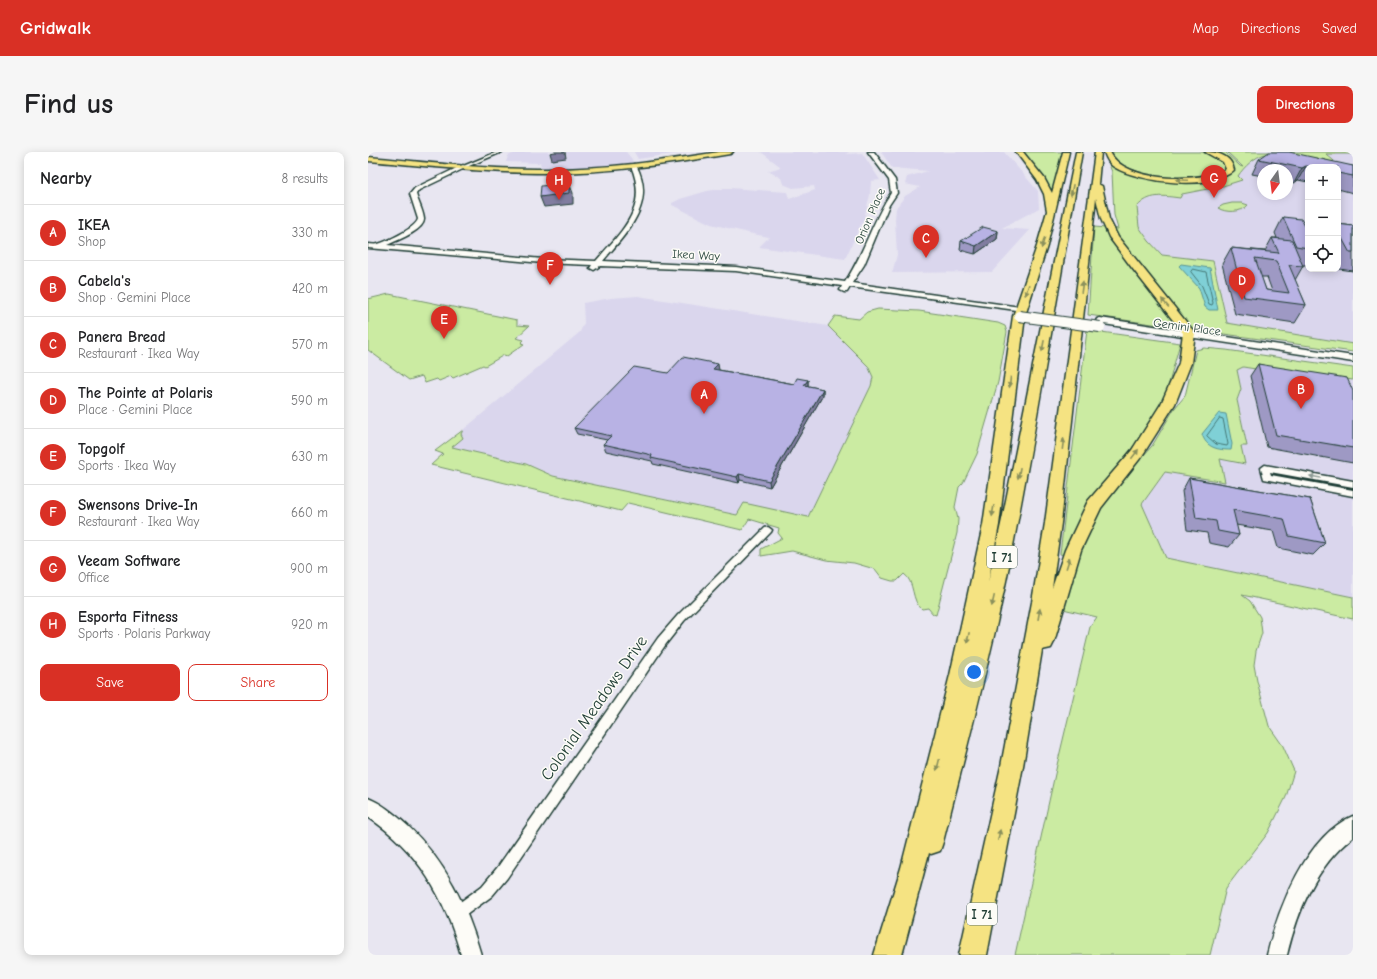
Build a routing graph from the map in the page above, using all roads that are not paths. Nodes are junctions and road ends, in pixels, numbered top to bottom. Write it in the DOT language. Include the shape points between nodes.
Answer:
graph roads {
  1 [pos="500,152"];
  2 [pos="711,152"];
  3 [pos="730,152"];
  4 [pos="871,152"];
  5 [pos="1019,152"];
  6 [pos="1066,152"];
  7 [pos="1079,152"];
  8 [pos="1098,152"];
  9 [pos="1107,152"];
  10 [pos="1208,152"];
  11 [pos="368,154"];
  12 [pos="368,159"];
  13 [pos="470,164"];
  14 [pos="634,166"];
  15 [pos="464,167"];
  16 [pos="1096,172"];
  17 [pos="1050,215"];
  18 [pos="378,247"];
  19 [pos="369,249"];
  20 [pos="596,266"];
  21 [pos="846,287"];
  22 [pos="1020,312"];
  23 [pos="1189,337"];
  24 [pos="1353,359"];
  25 [pos="1353,362"];
  26 [pos="1353,484"];
  27 [pos="1353,493"];
  28 [pos="768,530"];
  29 [pos="1021,721"];
  30 [pos="368,807"];
  31 [pos="1353,825"];
  32 [pos="458,913"];
  33 [pos="471,955"];
  34 [pos="888,955"];
  35 [pos="899,955"];
  36 [pos="973,955"];
  37 [pos="1277,955"];
  1 -- 13 [label="street"];
  2 -- 13 [label="main road" via="588,167"];
  3 -- 14 [label="main road"];
  4 -- 21 [label="main road, Orion Place" via="892,180 894,190 865,256"];
  5 -- 17 [label="highway" via="1041,180 1048,194"];
  6 -- 17 [label="highway"];
  7 -- 35 [label="highway, I 71, one-way" via="995,590 952,766"];
  8 -- 16 [label="highway, I 71"];
  10 -- 9 [label="highway, one-way" via="1225,161 1230,170 1206,179 1163,178 1134,173 1122,168 1111,160"];
  11 -- 13 [label="main road"];
  12 -- 15 [label="main road"];
  13 -- 15 [label="street"];
  14 -- 15 [label="main road" via="546,171"];
  14 -- 20 [label="main road" via="639,184 639,206"];
  15 -- 18 [label="main road" via="417,189 413,194 421,224"];
  23 -- 16 [label="highway, one-way" via="1114,237 1105,219"];
  29 -- 16 [label="highway, I 71, one-way" via="1053,523"];
  17 -- 22 [label="highway, one-way"];
  18 -- 19 [label="main road, Ikea Way"];
  18 -- 20 [label="main road, Ikea Way"];
  19 -- 20 [label="main road, Ikea Way" via="528,265"];
  20 -- 21 [label="main road, Ikea Way" via="723,273"];
  21 -- 22 [label="main road, Ikea Way"];
  22 -- 23 [label="main road, Gemini Place, bridge"];
  22 -- 34 [label="highway, one-way" via="991,525 960,675 913,868"];
  23 -- 24 [label="main road, Gemini Place"];
  23 -- 25 [label="main road, Gemini Place"];
  29 -- 23 [label="highway, one-way" via="1073,550 1094,505 1137,452 1168,404 1185,363"];
  26 -- 27 [label="street, one-way" via="1265,468 1267,477"];
  28 -- 32 [label="street, Colonial Meadows Drive" via="681,618 662,641 502,873 487,891"];
  36 -- 29 [label="highway, I 71, one-way"];
  30 -- 32 [label="main road" via="391,823 418,850 433,869"];
  31 -- 37 [label="main road" via="1324,850 1297,895 1281,936"];
  32 -- 33 [label="main road"];
}
